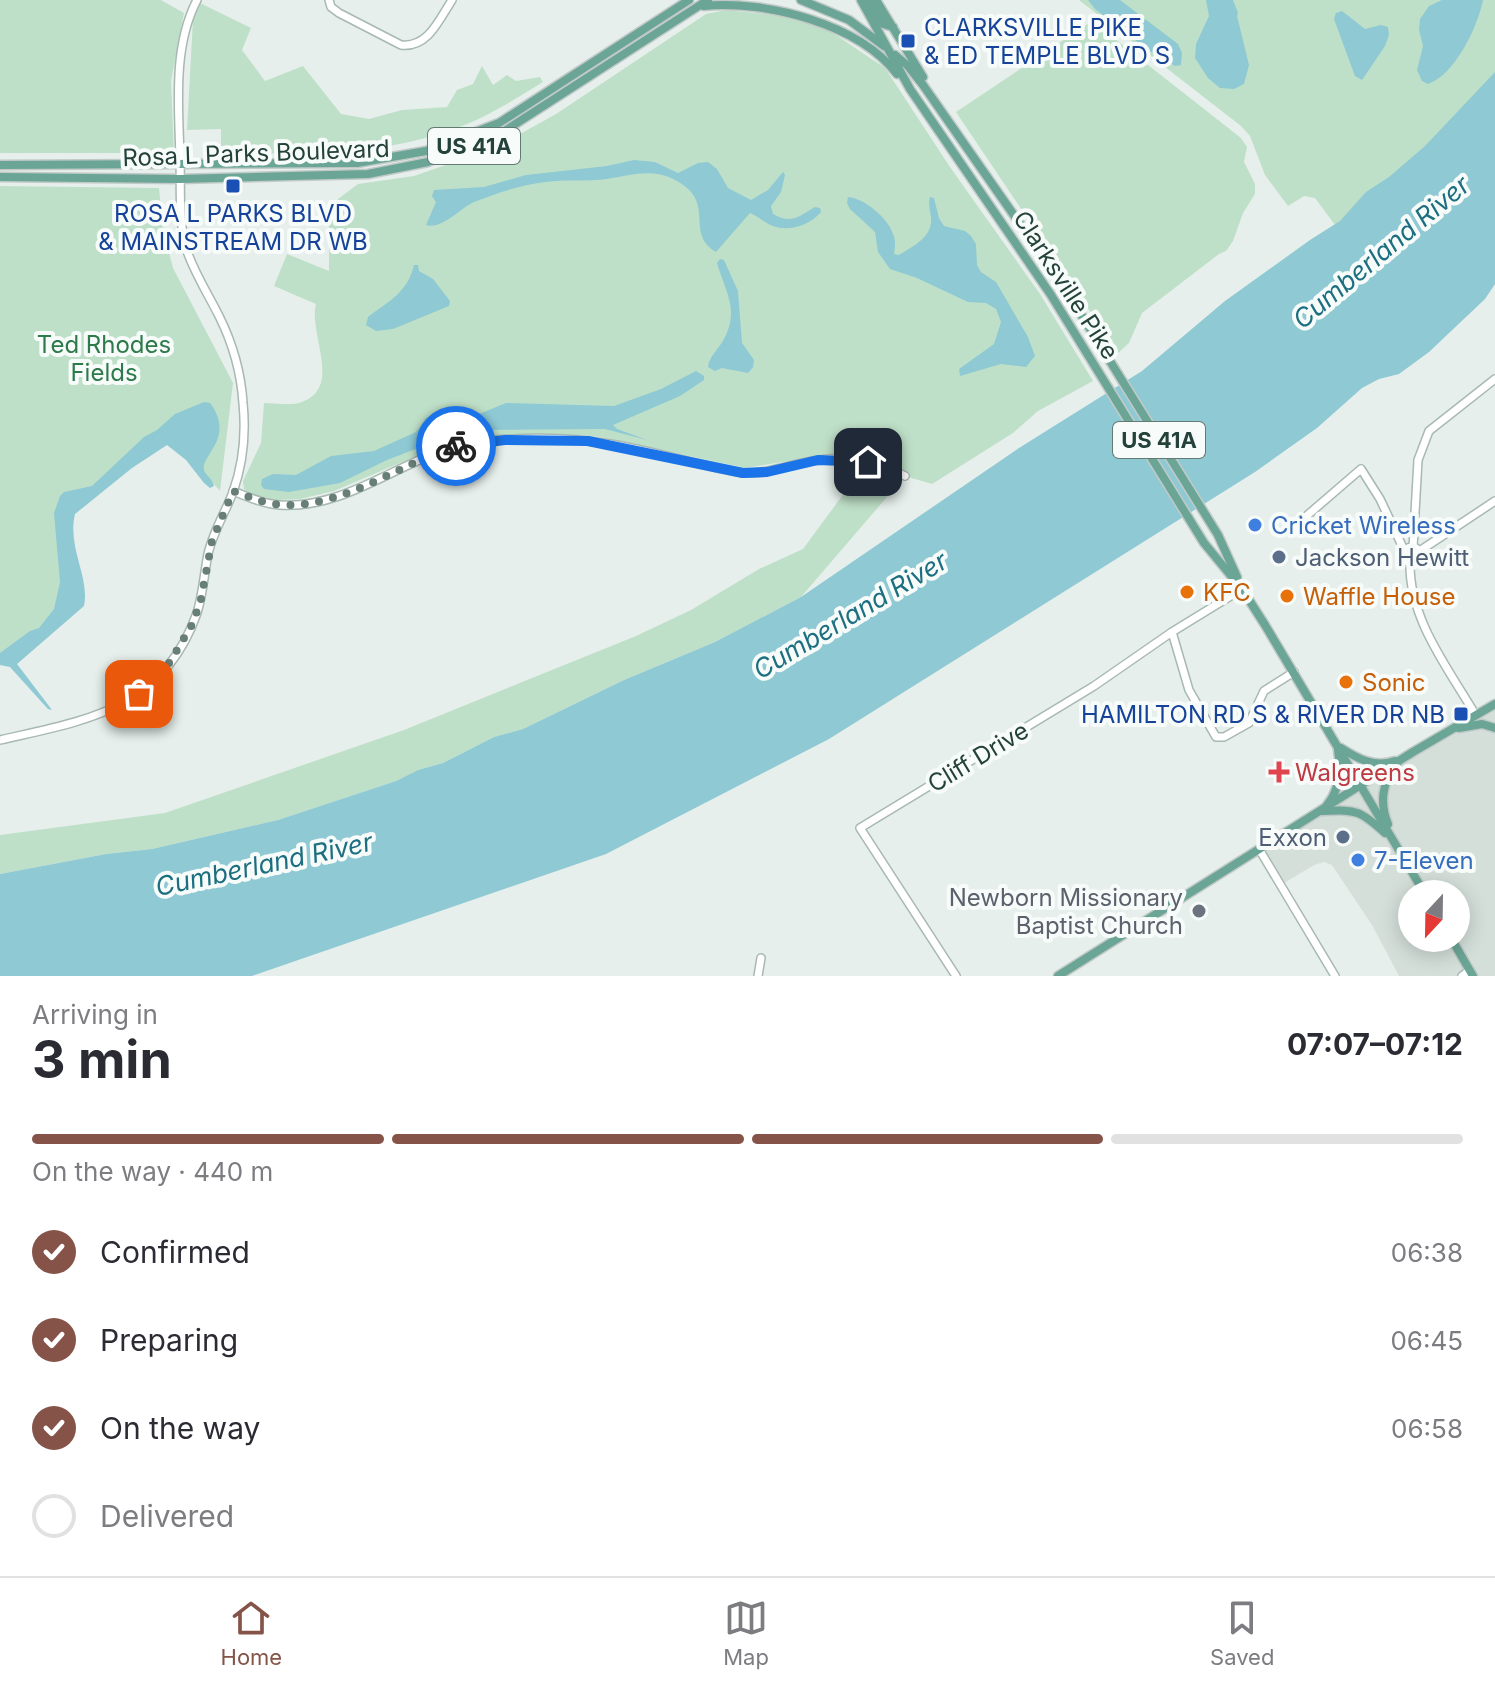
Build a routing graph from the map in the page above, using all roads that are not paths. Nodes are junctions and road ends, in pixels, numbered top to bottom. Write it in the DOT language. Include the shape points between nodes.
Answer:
graph roads {
  1 [pos="197,0"];
  2 [pos="329,0"];
  3 [pos="452,0"];
  4 [pos="689,0"];
  5 [pos="708,0"];
  6 [pos="801,0"];
  7 [pos="861,0"];
  8 [pos="867,0"];
  9 [pos="876,0"];
  10 [pos="696,8"];
  11 [pos="893,27"];
  12 [pos="889,50"];
  13 [pos="923,85"];
  14 [pos="910,89"];
  15 [pos="0,165"];
  16 [pos="180,165"];
  17 [pos="0,177"];
  18 [pos="180,179"];
  19 [pos="1495,379"];
  20 [pos="905,476"];
  21 [pos="233,491"];
  22 [pos="1495,501"];
  23 [pos="1296,525"];
  24 [pos="1412,550"];
  25 [pos="1410,563"];
  26 [pos="1242,589"];
  27 [pos="1172,632"];
  28 [pos="1294,672"];
  29 [pos="1495,704"];
  30 [pos="1475,714"];
  31 [pos="1495,728"];
  32 [pos="1450,730"];
  33 [pos="0,740"];
  34 [pos="1337,746"];
  35 [pos="1409,755"];
  36 [pos="1360,786"];
  37 [pos="1321,811"];
  38 [pos="1394,842"];
  39 [pos="1259,849"];
  40 [pos="1417,880"];
  41 [pos="1458,952"];
  42 [pos="761,958"];
  43 [pos="1468,974"];
  44 [pos="758,976"];
  45 [pos="956,976"];
  46 [pos="1058,976"];
  47 [pos="1335,976"];
  1 -- 16 [label="street" via="186,26 179,79"];
  2 -- 3 [label="street" via="339,13 408,46 419,45"];
  4 -- 16 [label="main road, Rosa L Parks Boulevard / US 41A" via="499,123 426,151 357,163"];
  5 -- 10 [label="main road, Rosa L Parks Boulevard"];
  6 -- 12 [label="main road, US 41A" via="849,20"];
  7 -- 12 [label="main road, Clarksville Pike"];
  8 -- 11 [label="main road" via="883,24"];
  9 -- 11 [label="main road, Clarksville Pike"];
  10 -- 14 [label="main road, US 41A" via="759,4 817,16 873,51"];
  10 -- 18 [label="main road, Rosa L Parks Boulevard / US 41A" via="503,132 428,162 368,174"];
  11 -- 13 [label="main road, Clarksville Pike" via="924,78"];
  12 -- 13 [label="main road, US 41A"];
  12 -- 14 [label="main road, Clarksville Pike"];
  13 -- 26 [label="main road, Clarksville Pike / US 41A" via="1064,287 1218,535"];
  14 -- 26 [label="main road, Clarksville Pike / US 41A" via="1051,295 1204,543"];
  15 -- 16 [label="main road, Rosa L Parks Boulevard / US 41A"];
  16 -- 18 [label="street"];
  17 -- 18 [label="main road, Rosa L Parks Boulevard / US 41A"];
  18 -- 21 [label="street" via="188,251 230,338 241,382 243,448"];
  19 -- 24 [label="street" via="1429,431 1418,460"];
  20 -- 21 [label="street" via="877,464 831,459 743,473 588,441 505,440 442,450 338,496 307,504 277,505"];
  21 -- 33 [label="street" via="212,541 193,623 160,674 128,702 103,714"];
  22 -- 24 [label="street"];
  23 -- 24 [label="street" via="1361,469"];
  24 -- 25 [label="street" via="1405,559"];
  24 -- 25 [label="street" via="1418,560"];
  25 -- 30 [label="street" via="1411,586 1424,623"];
  26 -- 27 [label="street, Cliff Drive"];
  26 -- 28 [label="main road, Clarksville Pike / US 41A"];
  27 -- 28 [label="street" via="1189,690 1216,737 1249,723 1264,691"];
  27 -- 45 [label="street, Cliff Drive" via="1094,686 860,828"];
  28 -- 34 [label="main road, Clarksville Pike / US 41A"];
  29 -- 30 [label="main road"];
  30 -- 32 [label="main road"];
  31 -- 32 [label="main road" via="1482,724"];
  32 -- 35 [label="main road"];
  34 -- 35 [label="main road" via="1375,764"];
  34 -- 36 [label="main road, Clarksville Pike / US 41A"];
  34 -- 37 [label="main road" via="1336,792"];
  35 -- 36 [label="main road"];
  35 -- 38 [label="main road" via="1391,772 1383,794"];
  36 -- 37 [label="main road"];
  36 -- 38 [label="main road, Clarksville Pike / US 41A"];
  37 -- 38 [label="main road" via="1352,810"];
  37 -- 39 [label="main road"];
  38 -- 40 [label="main road, Clarksville Pike / US 41A"];
  39 -- 46 [label="main road"];
  39 -- 47 [label="street"];
  41 -- 43 [label="main road"];
  42 -- 44 [label="street"];
}
